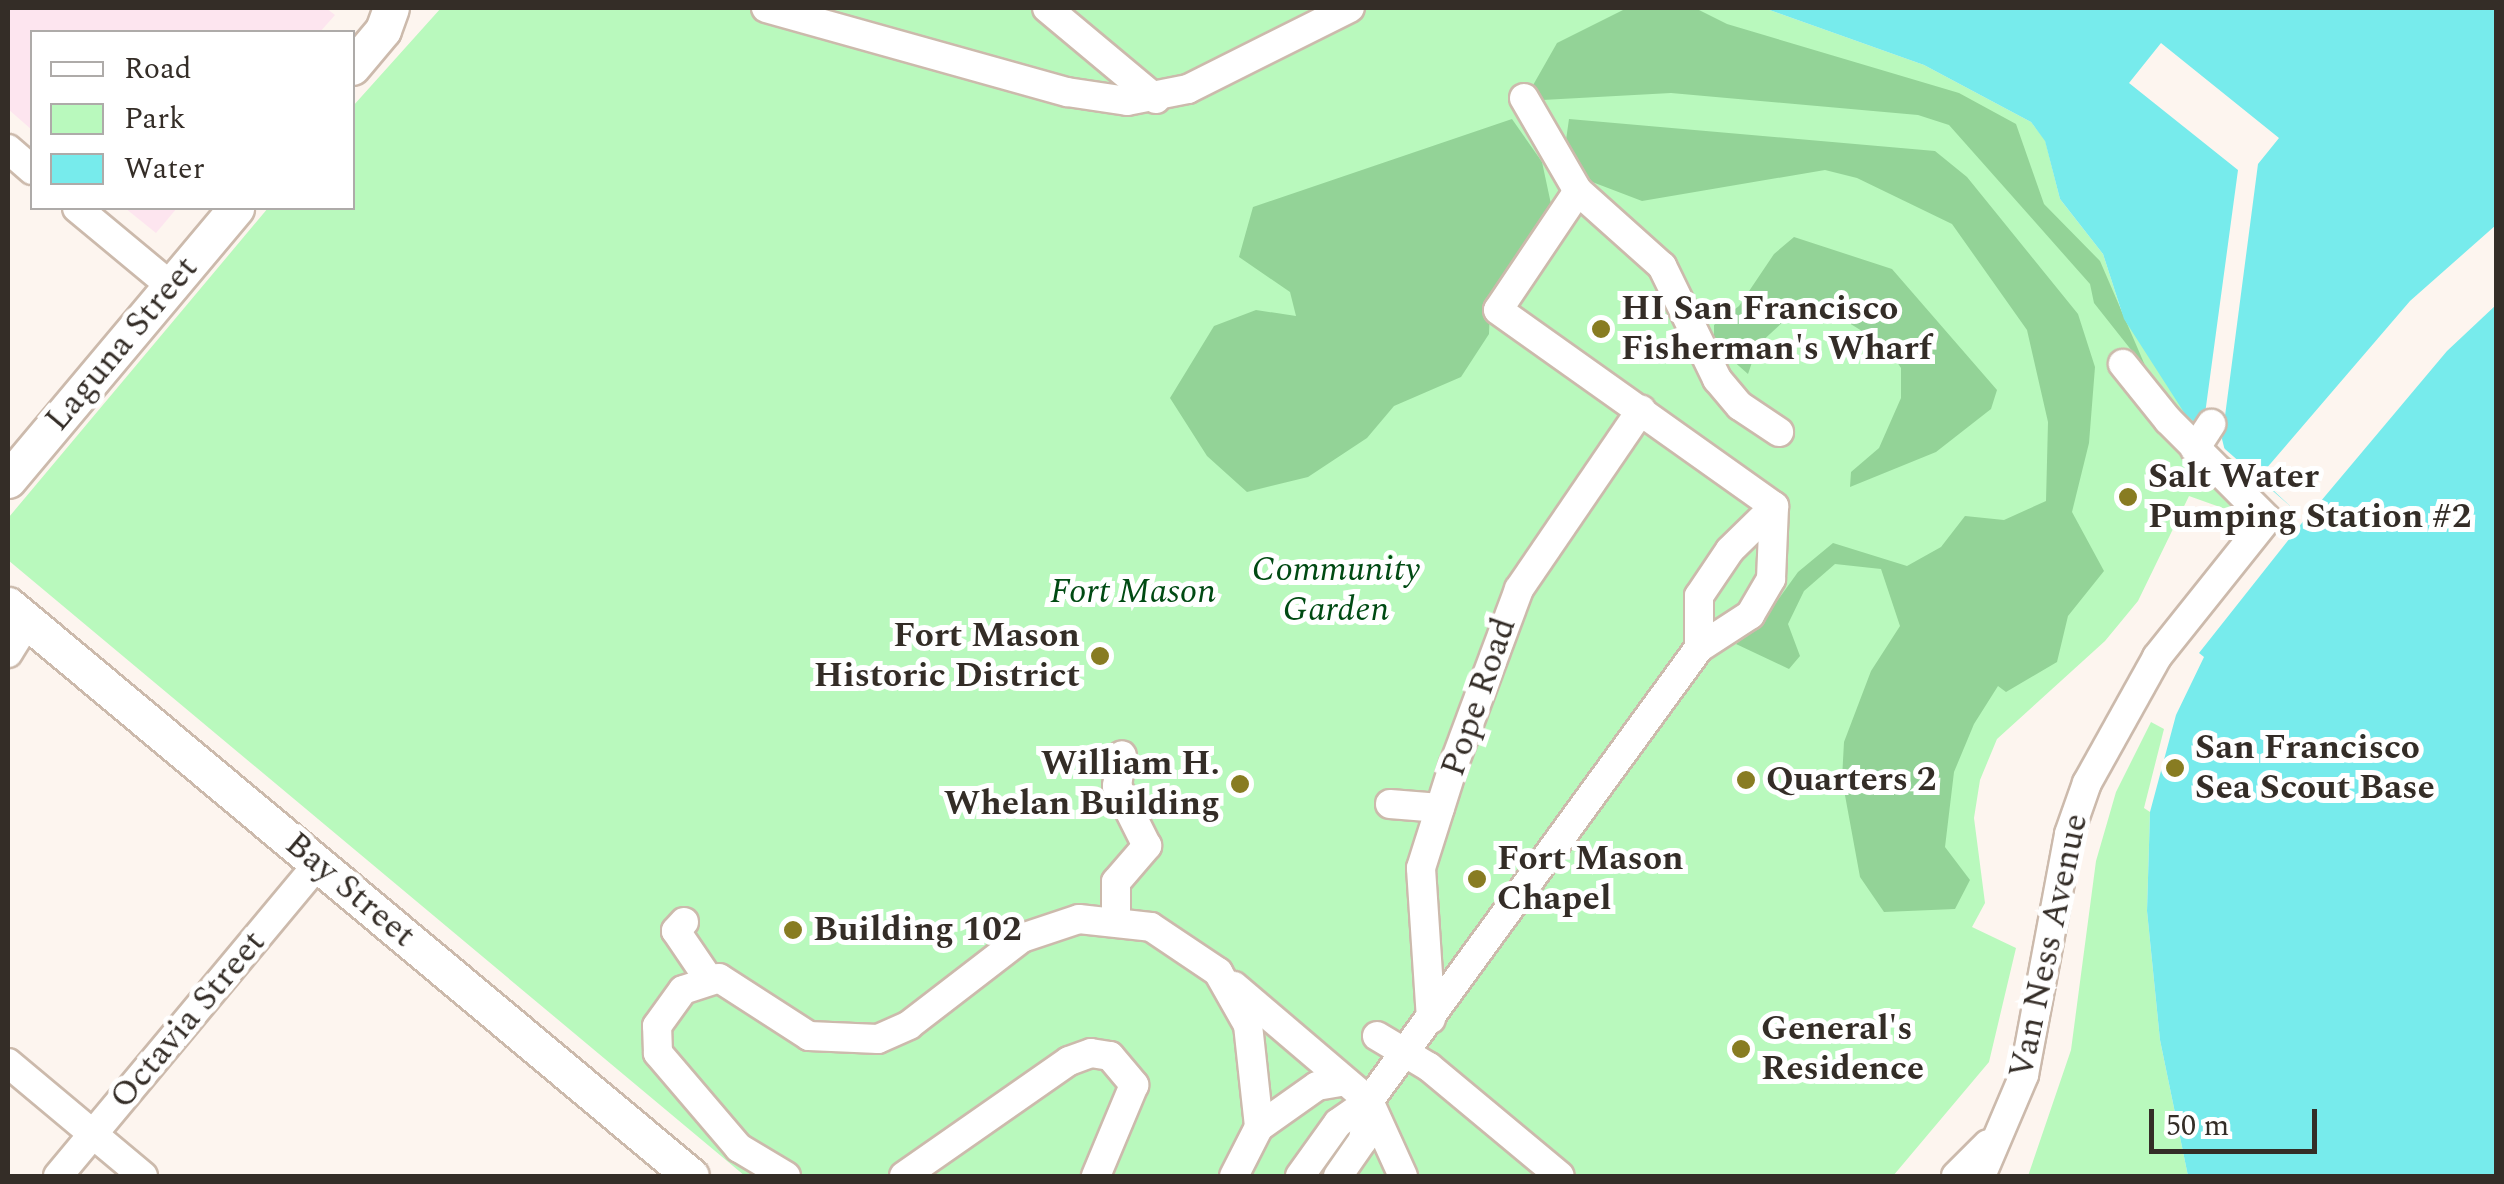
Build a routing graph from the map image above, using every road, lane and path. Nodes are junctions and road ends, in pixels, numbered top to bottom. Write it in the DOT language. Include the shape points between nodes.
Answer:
graph roads {
  1 [pos="766,8"];
  2 [pos="1047,8"];
  3 [pos="1350,8"];
  4 [pos="391,9"];
  5 [pos="355,63"];
  6 [pos="1156,98"];
  7 [pos="1524,98"];
  8 [pos="8,150"];
  9 [pos="30,168"];
  10 [pos="1578,191"];
  11 [pos="79,210"];
  12 [pos="234,210"];
  13 [pos="170,286"];
  14 [pos="2123,364"];
  15 [pos="1641,410"];
  16 [pos="2211,424"];
  17 [pos="1779,432"];
  18 [pos="2195,449"];
  19 [pos="8,480"];
  20 [pos="1774,506"];
  21 [pos="18,613"];
  22 [pos="1699,648"];
  23 [pos="8,653"];
  24 [pos="1122,755"];
  25 [pos="1390,804"];
  26 [pos="1440,808"];
  27 [pos="318,864"];
  28 [pos="1116,918"];
  29 [pos="684,922"];
  30 [pos="1218,972"];
  31 [pos="708,978"];
  32 [pos="1431,1019"];
  33 [pos="1376,1036"];
  34 [pos="1405,1052"];
  35 [pos="8,1063"];
  36 [pos="1345,1080"];
  37 [pos="1370,1101"];
  38 [pos="1259,1127"];
  39 [pos="2003,1128"];
  40 [pos="93,1135"];
  41 [pos="58,1176"];
  42 [pos="143,1176"];
  43 [pos="691,1176"];
  44 [pos="786,1176"];
  45 [pos="904,1176"];
  46 [pos="1096,1176"];
  47 [pos="1234,1176"];
  48 [pos="1300,1176"];
  49 [pos="1338,1176"];
  50 [pos="1404,1176"];
  51 [pos="1560,1176"];
  52 [pos="1956,1176"];
  53 [pos="1980,1176"];
  1 -- 6 [label="street" via="1067,92 1127,102"];
  2 -- 6 [label="street"];
  3 -- 6 [label="street" via="1188,90"];
  4 -- 5 [label="main road"];
  7 -- 10 [label="street"];
  8 -- 9 [label="street"];
  10 -- 15 [label="street" via="1498,310"];
  10 -- 17 [label="street" via="1662,266 1717,379 1740,406"];
  11 -- 13 [label="street"];
  12 -- 13 [label="main road, Laguna Street"];
  13 -- 19 [label="main road, Laguna Street"];
  14 -- 18 [label="street"];
  15 -- 20 [label="street"];
  15 -- 26 [label="street, Pope Road" via="1519,589"];
  16 -- 18 [label="street"];
  18 -- 39 [label="street, Van Ness Avenue" via="2267,519 2157,657 2087,784 2070,834 2024,1075"];
  20 -- 22 [label="street" via="1730,550 1699,596"];
  20 -- 22 [label="street" via="1773,563 1762,598 1734,629"];
  21 -- 23 [label="street"];
  21 -- 27 [label="main road, Bay Street"];
  22 -- 32 [label="street"];
  24 -- 28 [label="street" via="1117,786 1147,846 1116,882"];
  25 -- 26 [label="street"];
  26 -- 32 [label="street, Pope Road" via="1421,868"];
  27 -- 40 [label="street, Octavia Street"];
  27 -- 43 [label="main road, Bay Street"];
  28 -- 30 [label="street" via="1167,936"];
  28 -- 31 [label="street" via="1079,919 1022,938 909,1025 878,1039 809,1036 731,983"];
  29 -- 31 [label="street" via="676,931"];
  30 -- 36 [label="street"];
  30 -- 38 [label="street" via="1248,1025"];
  31 -- 44 [label="street" via="683,990 653,1040 740,1148"];
  32 -- 34 [label="street"];
  33 -- 34 [label="street"];
  34 -- 37 [label="street"];
  34 -- 51 [label="street"];
  35 -- 40 [label="street"];
  36 -- 37 [label="street"];
  36 -- 38 [label="street" via="1317,1086"];
  37 -- 48 [label="street" via="1338,1123"];
  37 -- 49 [label="street" via="1363,1140"];
  37 -- 50 [label="street"];
  38 -- 47 [label="street"];
  39 -- 52 [label="street, Van Ness Avenue"];
  39 -- 53 [label="street, Van Ness Avenue"];
  40 -- 41 [label="street, Octavia Street"];
  40 -- 42 [label="street"];
  45 -- 46 [label="street" via="1090,1053 1110,1056 1134,1085"];
}
